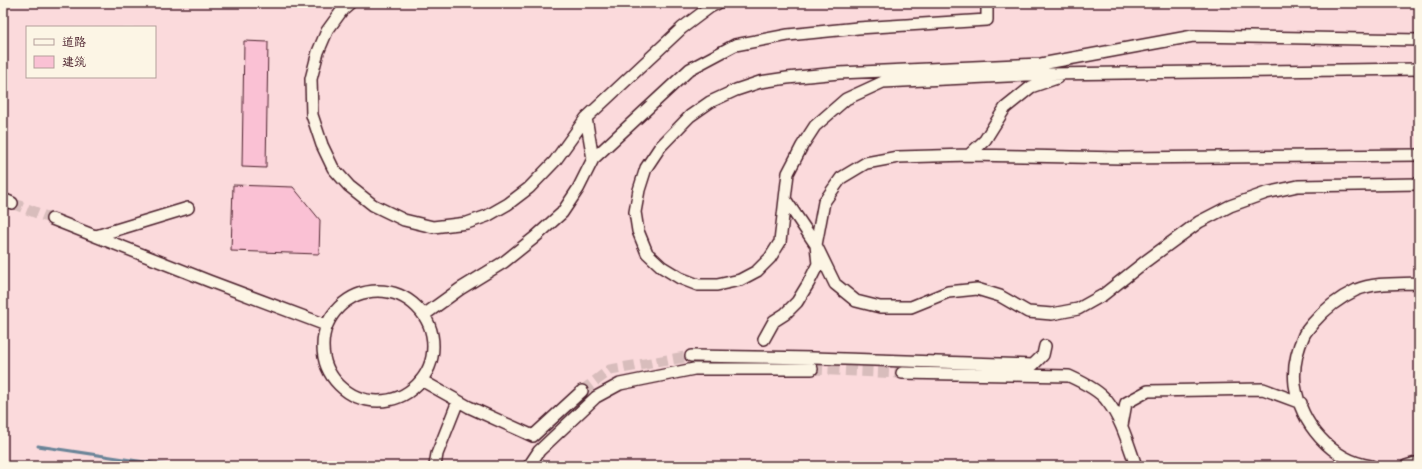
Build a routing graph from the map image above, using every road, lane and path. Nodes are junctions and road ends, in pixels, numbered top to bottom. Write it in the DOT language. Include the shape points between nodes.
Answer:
graph roads {
  1 [pos="350,3"];
  2 [pos="718,3"];
  3 [pos="987,3"];
  4 [pos="1419,40"];
  5 [pos="1419,69"];
  6 [pos="1068,74"];
  7 [pos="586,118"];
  8 [pos="969,155"];
  9 [pos="1419,155"];
  10 [pos="593,159"];
  11 [pos="1419,184"];
  12 [pos="785,199"];
  13 [pos="188,208"];
  14 [pos="52,219"];
  15 [pos="96,236"];
  16 [pos="816,245"];
  17 [pos="1419,283"];
  18 [pos="424,315"];
  19 [pos="326,325"];
  20 [pos="764,339"];
  21 [pos="1045,346"];
  22 [pos="691,356"];
  23 [pos="1033,365"];
  24 [pos="812,369"];
  25 [pos="902,372"];
  26 [pos="1015,375"];
  27 [pos="422,380"];
  28 [pos="582,391"];
  29 [pos="458,401"];
  30 [pos="1301,403"];
  31 [pos="1122,425"];
  32 [pos="533,436"];
  33 [pos="539,450"];
  34 [pos="1419,462"];
  35 [pos="435,466"];
  36 [pos="529,466"];
  37 [pos="1136,466"];
  38 [pos="1371,466"];
  39 [pos="1406,466"];
  1 -- 7 [label="lane" via="327,31 318,52 311,79 312,115 333,168 349,186 373,206 404,220 433,227 467,223 487,216 529,188 555,161"];
  2 -- 7 [label="lane" via="682,28"];
  3 -- 10 [label="lane" via="987,20 788,35 735,45 690,69"];
  4 -- 12 [label="lane" via="1193,36 1041,64 839,73 760,82 710,102 675,130 646,168 635,212 638,231 648,253 662,267 698,285 717,285 740,280 757,271 770,258 780,242"];
  5 -- 6 [label="lane"];
  6 -- 8 [label="lane" via="1031,87 1005,108 984,140"];
  6 -- 12 [label="lane" via="883,82 846,99 815,126 788,174"];
  7 -- 10 [label="lane"];
  8 -- 9 [label="lane" via="1129,158"];
  8 -- 16 [label="lane" via="898,157 866,163 841,178 824,202"];
  10 -- 18 [label="lane" via="562,213 504,262"];
  11 -- 16 [label="lane" via="1298,186 1266,193 1230,206 1199,222 1103,295 1078,309 1052,314 1028,312 1000,296 977,289 948,292 911,307 880,307 856,301 835,284"];
  12 -- 16 [label="lane"];
  13 -- 15 [label="lane"];
  14 -- 15 [label="lane"];
  15 -- 19 [label="lane"];
  16 -- 20 [label="lane" via="818,264 808,284 797,302 774,321"];
  17 -- 30 [label="lane" via="1382,284 1357,290 1324,310 1304,334 1296,359 1295,385"];
  18 -- 19 [label="lane" via="407,299 392,292 374,290 356,294 340,304"];
  18 -- 27 [label="lane" via="433,340 429,367"];
  19 -- 27 [label="lane" via="322,342 326,365 339,386 357,397 374,401 394,399"];
  21 -- 23 [label="lane" via="1043,355"];
  22 -- 23 [label="lane"];
  23 -- 26 [label="lane"];
  24 -- 33 [label="lane" via="694,369 620,384 596,397"];
  25 -- 26 [label="lane"];
  26 -- 31 [label="lane" via="1069,376 1107,400"];
  27 -- 29 [label="lane"];
  28 -- 32 [label="lane"];
  29 -- 32 [label="lane"];
  29 -- 35 [label="lane" via="437,454"];
  30 -- 31 [label="lane" via="1263,389 1148,391 1126,403"];
  30 -- 38 [label="lane" via="1311,428 1324,442 1341,456"];
  31 -- 37 [label="lane"];
  32 -- 33 [label="lane"];
  33 -- 36 [label="lane"];
  34 -- 39 [label="lane"];
}
